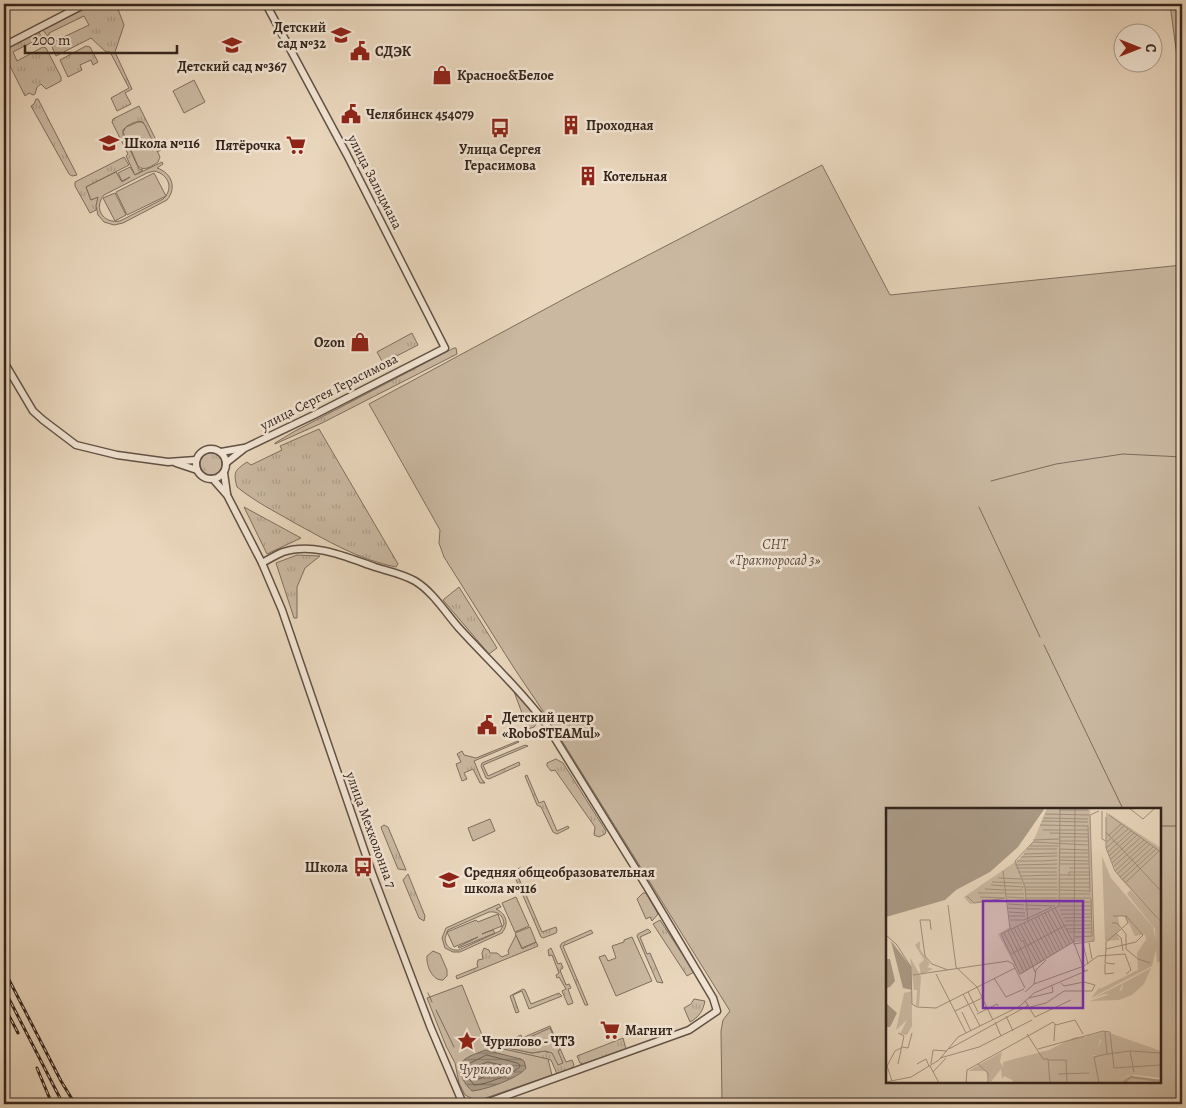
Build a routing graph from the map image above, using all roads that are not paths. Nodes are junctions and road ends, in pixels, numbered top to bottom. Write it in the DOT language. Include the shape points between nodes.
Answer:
graph roads {
  1 [pos="86,4"];
  2 [pos="266,4"];
  3 [pos="4,46"];
  4 [pos="445,348"];
  5 [pos="4,362"];
  6 [pos="245,448"];
  7 [pos="221,452"];
  8 [pos="196,460"];
  9 [pos="172,462"];
  10 [pos="226,463"];
  11 [pos="197,470"];
  12 [pos="224,473"];
  13 [pos="213,479"];
  14 [pos="227,495"];
  15 [pos="262,562"];
  16 [pos="463,1104"];
  17 [pos="483,1104"];
  1 -- 3 [label="street"];
  2 -- 4 [label="street, улица Зальцмана"];
  4 -- 6 [label="street, улица Сергея Герасимова"];
  5 -- 9 [label="street" via="33,411 76,445 117,455"];
  6 -- 7 [label="street"];
  6 -- 10 [label="street, улица Сергея Герасимова"];
  7 -- 8 [label="street" via="208,449 201,452"];
  7 -- 10 [label="street"];
  8 -- 9 [label="street"];
  8 -- 11 [label="street"];
  9 -- 11 [label="street"];
  10 -- 12 [label="street"];
  11 -- 13 [label="street" via="202,476"];
  12 -- 13 [label="street"];
  12 -- 14 [label="street"];
  13 -- 14 [label="street"];
  14 -- 15 [label="street, улица Мехколонна 7"];
  15 -- 16 [label="street, улица Мехколонна 7" via="294,643 372,873"];
  15 -- 17 [label="street" via="296,549 333,552 400,574 415,581 431,595 530,701 713,998 717,1011 689,1030"];
}
